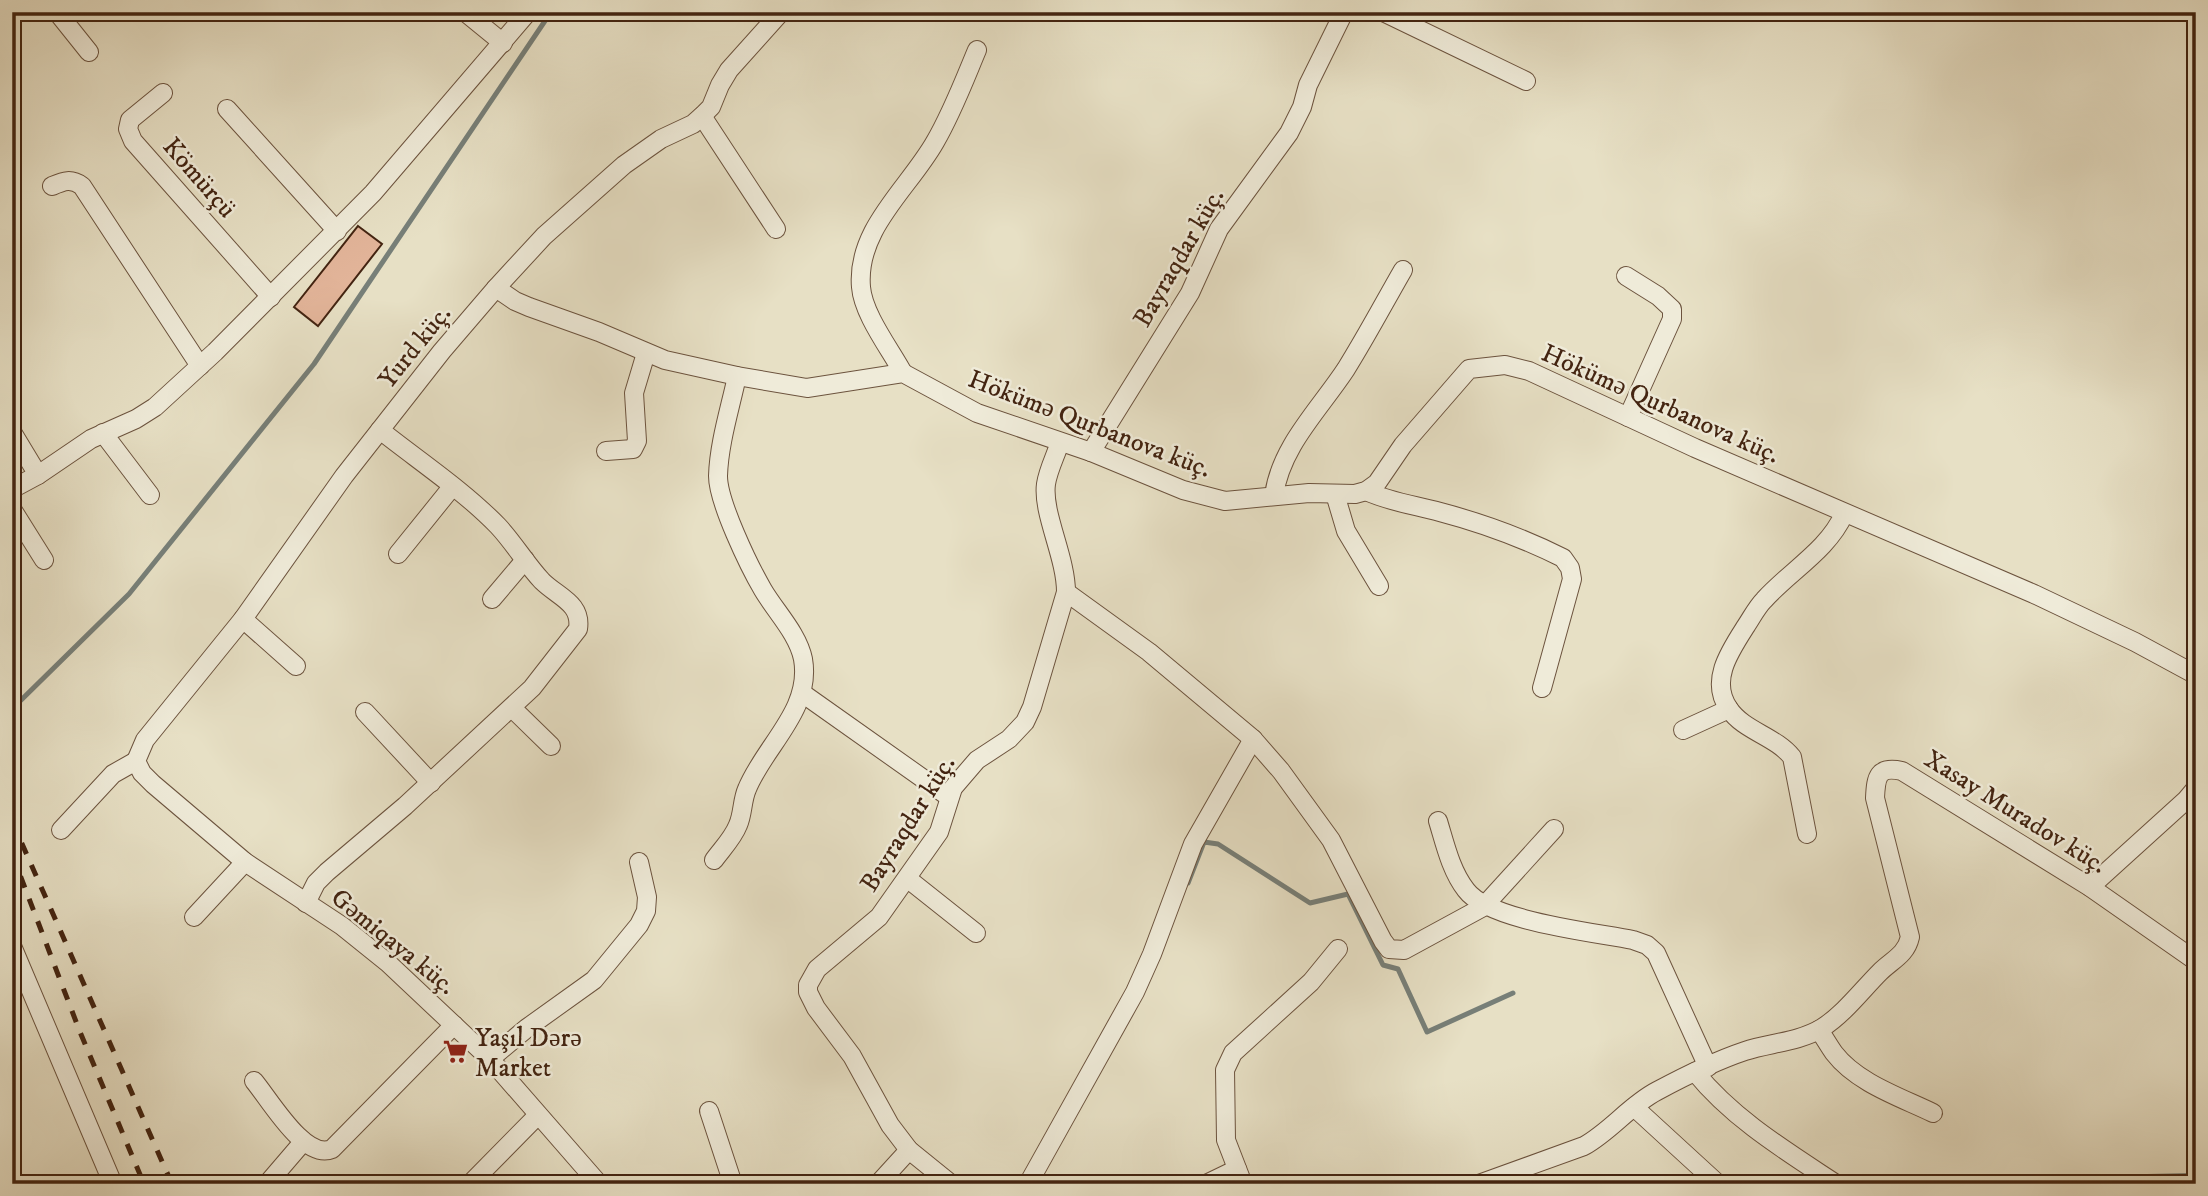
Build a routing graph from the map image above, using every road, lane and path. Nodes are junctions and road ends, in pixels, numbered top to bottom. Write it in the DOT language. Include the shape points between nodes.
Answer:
graph roads {
  1 [pos="57,12"];
  2 [pos="465,12"];
  3 [pos="528,12"];
  4 [pos="781,12"];
  5 [pos="1344,12"];
  6 [pos="1383,12"];
  7 [pos="503,43"];
  8 [pos="977,50"];
  9 [pos="89,52"];
  10 [pos="1526,80"];
  11 [pos="163,93"];
  12 [pos="227,109"];
  13 [pos="702,116"];
  14 [pos="52,186"];
  15 [pos="776,229"];
  16 [pos="337,231"];
  17 [pos="1403,270"];
  18 [pos="1626,276"];
  19 [pos="496,288"];
  20 [pos="271,297"];
  21 [pos="646,353"];
  22 [pos="200,366"];
  23 [pos="903,373"];
  24 [pos="737,376"];
  25 [pos="1628,417"];
  26 [pos="380,430"];
  27 [pos="12,432"];
  28 [pos="103,433"];
  29 [pos="1060,442"];
  30 [pos="606,451"];
  31 [pos="1091,452"];
  32 [pos="38,475"];
  33 [pos="452,487"];
  34 [pos="12,489"];
  35 [pos="1366,491"];
  36 [pos="1335,494"];
  37 [pos="150,495"];
  38 [pos="1274,495"];
  39 [pos="12,509"];
  40 [pos="1844,514"];
  41 [pos="398,554"];
  42 [pos="44,560"];
  43 [pos="525,560"];
  44 [pos="1379,586"];
  45 [pos="1066,592"];
  46 [pos="492,599"];
  47 [pos="243,619"];
  48 [pos="296,666"];
  49 [pos="2196,675"];
  50 [pos="1542,688"];
  51 [pos="802,693"];
  52 [pos="512,708"];
  53 [pos="1729,709"];
  54 [pos="365,712"];
  55 [pos="1683,730"];
  56 [pos="1253,739"];
  57 [pos="551,746"];
  58 [pos="136,761"];
  59 [pos="430,783"];
  60 [pos="2196,788"];
  61 [pos="949,797"];
  62 [pos="1438,821"];
  63 [pos="1554,829"];
  64 [pos="61,830"];
  65 [pos="1807,834"];
  66 [pos="714,860"];
  67 [pos="245,862"];
  68 [pos="639,862"];
  69 [pos="908,878"];
  70 [pos="2090,887"];
  71 [pos="306,903"];
  72 [pos="1484,906"];
  73 [pos="194,917"];
  74 [pos="976,933"];
  75 [pos="12,946"];
  76 [pos="1338,949"];
  77 [pos="2196,961"];
  78 [pos="454,1025"];
  79 [pos="1819,1030"];
  80 [pos="490,1059"];
  81 [pos="1701,1070"];
  82 [pos="254,1081"];
  83 [pos="1634,1107"];
  84 [pos="709,1111"];
  85 [pos="1933,1113"];
  86 [pos="538,1115"];
  87 [pos="303,1142"];
  88 [pos="909,1150"];
  89 [pos="1523,1175"];
  90 [pos="1240,1176"];
  91 [pos="113,1184"];
  92 [pos="267,1184"];
  93 [pos="471,1184"];
  94 [pos="599,1184"];
  95 [pos="733,1184"];
  96 [pos="878,1184"];
  97 [pos="951,1184"];
  98 [pos="1028,1184"];
  99 [pos="1206,1184"];
  100 [pos="1479,1184"];
  101 [pos="1718,1184"];
  102 [pos="1836,1184"];
  1 -- 9 [label="street"];
  2 -- 7 [label="street"];
  3 -- 7 [label="street"];
  4 -- 13 [label="street, Yurd küç." via="729,70"];
  5 -- 31 [label="street, Bayraqdar küç." via="1289,133 1219,229 1190,293"];
  6 -- 10 [label="street"];
  7 -- 16 [label="street"];
  8 -- 23 [label="street" via="948,119 871,236 862,266 861,289 868,311"];
  11 -- 20 [label="street, Kömürçü" via="130,120 133,141"];
  12 -- 16 [label="street"];
  13 -- 15 [label="street"];
  13 -- 19 [label="street, Yurd küç." via="624,164 544,236"];
  14 -- 22 [label="street" via="74,181 82,186"];
  16 -- 20 [label="street"];
  17 -- 38 [label="street" via="1346,368 1289,449"];
  18 -- 25 [label="street" via="1672,309 1672,319"];
  19 -- 21 [label="street" via="515,301"];
  19 -- 26 [label="street, Yurd küç."];
  20 -- 22 [label="street"];
  21 -- 24 [label="street"];
  21 -- 30 [label="street" via="634,393 637,441 633,449"];
  22 -- 28 [label="street" via="155,407"];
  23 -- 24 [label="street" via="807,387"];
  23 -- 29 [label="street, Hökümə Qurbanova küç." via="977,413"];
  24 -- 51 [label="street" via="718,480 742,548 796,640 803,659"];
  25 -- 35 [label="street, Hökümə Qurbanova küç." via="1530,371 1504,365 1469,369"];
  25 -- 40 [label="street, Hökümə Qurbanova küç."];
  26 -- 33 [label="street"];
  26 -- 47 [label="street, Yurd küç."];
  27 -- 32 [label="street"];
  28 -- 32 [label="street"];
  28 -- 37 [label="street"];
  29 -- 31 [label="street, Hökümə Qurbanova küç."];
  29 -- 45 [label="street, Bayraqdar küç." via="1046,483"];
  31 -- 38 [label="street, Hökümə Qurbanova küç." via="1204,497 1243,501"];
  32 -- 34 [label="street"];
  33 -- 41 [label="street"];
  33 -- 43 [label="street" via="499,527"];
  35 -- 36 [label="street, Hökümə Qurbanova küç."];
  35 -- 50 [label="street" via="1491,529 1563,558 1572,579"];
  36 -- 38 [label="street, Hökümə Qurbanova küç."];
  36 -- 44 [label="street" via="1346,531"];
  39 -- 42 [label="street"];
  40 -- 49 [label="street, Hökümə Qurbanova küç." via="2034,594"];
  40 -- 53 [label="street" via="1832,536 1763,601 1734,644 1720,687"];
  43 -- 46 [label="street"];
  43 -- 52 [label="street" via="552,591 576,608 580,619 578,629 545,673"];
  45 -- 56 [label="street" via="1149,652"];
  45 -- 61 [label="street, Bayraqdar küç." via="1025,722 977,760"];
  47 -- 48 [label="street"];
  47 -- 58 [label="street, Yurd küç." via="145,740"];
  51 -- 61 [label="street"];
  51 -- 66 [label="street" via="747,789 739,824"];
  52 -- 57 [label="street"];
  52 -- 59 [label="street"];
  53 -- 55 [label="street"];
  53 -- 65 [label="street" via="1792,757"];
  54 -- 59 [label="street"];
  56 -- 72 [label="street" via="1331,840 1390,949 1404,950"];
  56 -- 98 [label="street" via="1193,844 1135,992"];
  58 -- 64 [label="street" via="113,774"];
  58 -- 67 [label="street, Gəmiqaya küç." via="153,785"];
  59 -- 71 [label="street" via="327,872"];
  60 -- 70 [label="street"];
  61 -- 69 [label="street, Bayraqdar küç." via="939,832"];
  62 -- 72 [label="street" via="1456,876"];
  63 -- 72 [label="street"];
  67 -- 71 [label="street, Gəmiqaya küç."];
  67 -- 73 [label="street"];
  68 -- 80 [label="street" via="646,911 639,925 594,980"];
  69 -- 74 [label="street"];
  69 -- 88 [label="street, Bayraqdar küç." via="879,917 811,976 808,992"];
  70 -- 77 [label="street, Xasay Muradov küç."];
  70 -- 79 [label="street, Xasay Muradov küç." via="1902,771 1889,768 1881,772 1875,782 1875,798 1907,919 1908,945"];
  71 -- 78 [label="street, Gəmiqaya küç." via="388,963"];
  72 -- 81 [label="street" via="1647,945 1656,953"];
  75 -- 91 [label="street"];
  76 -- 90 [label="street" via="1311,982 1233,1053 1225,1070 1226,1140"];
  78 -- 80 [label="street, Gəmiqaya küç."];
  78 -- 87 [label="street" via="332,1149 325,1152"];
  79 -- 81 [label="street, Xasay Muradov küç." via="1742,1052"];
  79 -- 85 [label="street" via="1835,1055 1854,1072"];
  80 -- 86 [label="street, Gəmiqaya küç."];
  81 -- 83 [label="street, Xasay Muradov küç."];
  81 -- 102 [label="street" via="1707,1087 1770,1141"];
  82 -- 87 [label="street"];
  83 -- 89 [label="street, Xasay Muradov küç." via="1596,1139"];
  83 -- 101 [label="street"];
  84 -- 95 [label="street"];
  86 -- 93 [label="street"];
  86 -- 94 [label="street, Gəmiqaya küç."];
  87 -- 92 [label="street"];
  88 -- 96 [label="street"];
  88 -- 97 [label="street, Bayraqdar küç."];
  89 -- 100 [label="street, Xasay Muradov küç."];
  90 -- 99 [label="street"];
}
